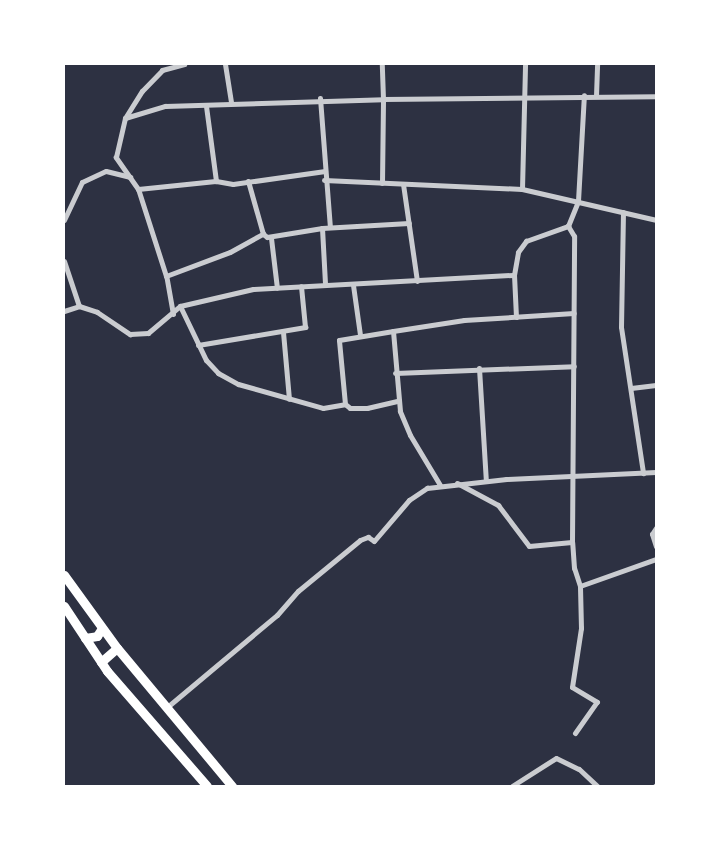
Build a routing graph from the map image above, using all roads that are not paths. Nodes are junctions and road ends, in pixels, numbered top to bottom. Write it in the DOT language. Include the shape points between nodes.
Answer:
graph roads {
  1 [pos="184,64"];
  2 [pos="225,64"];
  3 [pos="382,64"];
  4 [pos="525,64"];
  5 [pos="598,64"];
  6 [pos="584,95"];
  7 [pos="596,96"];
  8 [pos="656,96"];
  9 [pos="525,97"];
  10 [pos="320,98"];
  11 [pos="383,99"];
  12 [pos="231,102"];
  13 [pos="206,106"];
  14 [pos="125,118"];
  15 [pos="325,171"];
  16 [pos="130,177"];
  17 [pos="324,180"];
  18 [pos="216,181"];
  19 [pos="248,181"];
  20 [pos="382,183"];
  21 [pos="403,184"];
  22 [pos="138,189"];
  23 [pos="522,189"];
  24 [pos="578,201"];
  25 [pos="66,210"];
  26 [pos="623,212"];
  27 [pos="64,220"];
  28 [pos="656,220"];
  29 [pos="409,223"];
  30 [pos="568,226"];
  31 [pos="330,227"];
  32 [pos="322,228"];
  33 [pos="263,234"];
  34 [pos="270,238"];
  35 [pos="64,261"];
  36 [pos="166,276"];
  37 [pos="514,276"];
  38 [pos="417,281"];
  39 [pos="325,283"];
  40 [pos="353,285"];
  41 [pos="301,286"];
  42 [pos="277,288"];
  43 [pos="79,306"];
  44 [pos="180,306"];
  45 [pos="64,311"];
  46 [pos="173,314"];
  47 [pos="574,314"];
  48 [pos="516,316"];
  49 [pos="393,331"];
  50 [pos="283,332"];
  51 [pos="360,336"];
  52 [pos="198,346"];
  53 [pos="574,366"];
  54 [pos="479,368"];
  55 [pos="395,373"];
  56 [pos="656,385"];
  57 [pos="631,388"];
  58 [pos="288,399"];
  59 [pos="398,401"];
  60 [pos="345,404"];
  61 [pos="656,472"];
  62 [pos="643,473"];
  63 [pos="574,476"];
  64 [pos="486,480"];
  65 [pos="457,482"];
  66 [pos="440,485"];
  67 [pos="656,528"];
  68 [pos="572,542"];
  69 [pos="656,546"];
  70 [pos="656,558"];
  71 [pos="64,576"];
  72 [pos="580,586"];
  73 [pos="64,606"];
  74 [pos="102,628"];
  75 [pos="86,638"];
  76 [pos="117,648"];
  77 [pos="101,662"];
  78 [pos="166,708"];
  79 [pos="574,734"];
  80 [pos="207,786"];
  81 [pos="232,786"];
  82 [pos="512,786"];
  83 [pos="597,786"];
  1 -- 14 [label="street" via="162,70"];
  2 -- 12 [label="street"];
  3 -- 11 [label="street"];
  4 -- 9 [label="street"];
  5 -- 7 [label="street"];
  6 -- 7 [label="street"];
  6 -- 9 [label="street"];
  6 -- 24 [label="street"];
  7 -- 8 [label="street"];
  9 -- 11 [label="street"];
  9 -- 23 [label="street"];
  10 -- 11 [label="street"];
  10 -- 12 [label="street"];
  10 -- 15 [label="street"];
  11 -- 20 [label="street"];
  12 -- 13 [label="street"];
  13 -- 14 [label="street" via="165,106"];
  13 -- 18 [label="street"];
  14 -- 16 [label="street" via="116,157"];
  15 -- 17 [label="street"];
  15 -- 19 [label="street"];
  16 -- 22 [label="street"];
  16 -- 25 [label="street" via="106,171 82,182"];
  17 -- 20 [label="street"];
  17 -- 31 [label="street"];
  18 -- 19 [label="street" via="233,184"];
  18 -- 22 [label="street"];
  19 -- 33 [label="street"];
  20 -- 21 [label="street"];
  21 -- 23 [label="street"];
  21 -- 29 [label="street"];
  22 -- 36 [label="street"];
  23 -- 24 [label="street"];
  24 -- 26 [label="street"];
  24 -- 30 [label="street"];
  25 -- 27 [label="street"];
  26 -- 28 [label="street"];
  26 -- 57 [label="street" via="621,327"];
  29 -- 31 [label="street"];
  29 -- 38 [label="street"];
  30 -- 37 [label="street" via="526,241 518,252"];
  30 -- 47 [label="street" via="574,236"];
  31 -- 32 [label="street"];
  32 -- 34 [label="street"];
  32 -- 39 [label="street"];
  33 -- 34 [label="street"];
  33 -- 36 [label="street" via="230,252"];
  34 -- 42 [label="street"];
  35 -- 43 [label="street"];
  36 -- 46 [label="street"];
  37 -- 38 [label="street"];
  37 -- 48 [label="street"];
  38 -- 40 [label="street"];
  39 -- 40 [label="street"];
  39 -- 41 [label="street"];
  40 -- 51 [label="street"];
  41 -- 42 [label="street"];
  41 -- 50 [label="street" via="305,327"];
  42 -- 44 [label="street" via="253,289"];
  43 -- 45 [label="street"];
  43 -- 46 [label="street" via="97,312 130,334 148,333"];
  44 -- 46 [label="street"];
  44 -- 52 [label="street"];
  47 -- 48 [label="street"];
  47 -- 53 [label="street"];
  48 -- 49 [label="street"];
  49 -- 51 [label="street"];
  49 -- 55 [label="street"];
  50 -- 52 [label="street"];
  50 -- 58 [label="street"];
  51 -- 60 [label="street" via="338,342"];
  52 -- 58 [label="street" via="218,373 229,380"];
  53 -- 54 [label="street"];
  53 -- 63 [label="street"];
  54 -- 55 [label="street"];
  54 -- 64 [label="street"];
  55 -- 59 [label="street"];
  56 -- 57 [label="street"];
  57 -- 62 [label="street"];
  58 -- 60 [label="street" via="329,409"];
  59 -- 60 [label="street" via="367,408 350,408"];
  59 -- 66 [label="street" via="410,435"];
  61 -- 62 [label="street"];
  62 -- 63 [label="street"];
  63 -- 64 [label="street"];
  63 -- 68 [label="street"];
  64 -- 65 [label="street"];
  65 -- 66 [label="street"];
  65 -- 68 [label="street" via="498,505 529,546"];
  66 -- 78 [label="street" via="415,495 374,541 368,537 360,540"];
  67 -- 69 [label="street" via="652,534"];
  68 -- 72 [label="street" via="574,568"];
  70 -- 72 [label="street"];
  71 -- 74 [label="main road"];
  72 -- 79 [label="street" via="581,628 572,687 598,702"];
  73 -- 75 [label="main road"];
  74 -- 75 [label="main road" via="97,636"];
  74 -- 76 [label="main road"];
  75 -- 77 [label="main road"];
  76 -- 77 [label="main road"];
  76 -- 78 [label="main road"];
  77 -- 80 [label="main road"];
  78 -- 81 [label="main road"];
  82 -- 83 [label="street" via="556,758 579,769"];
}
